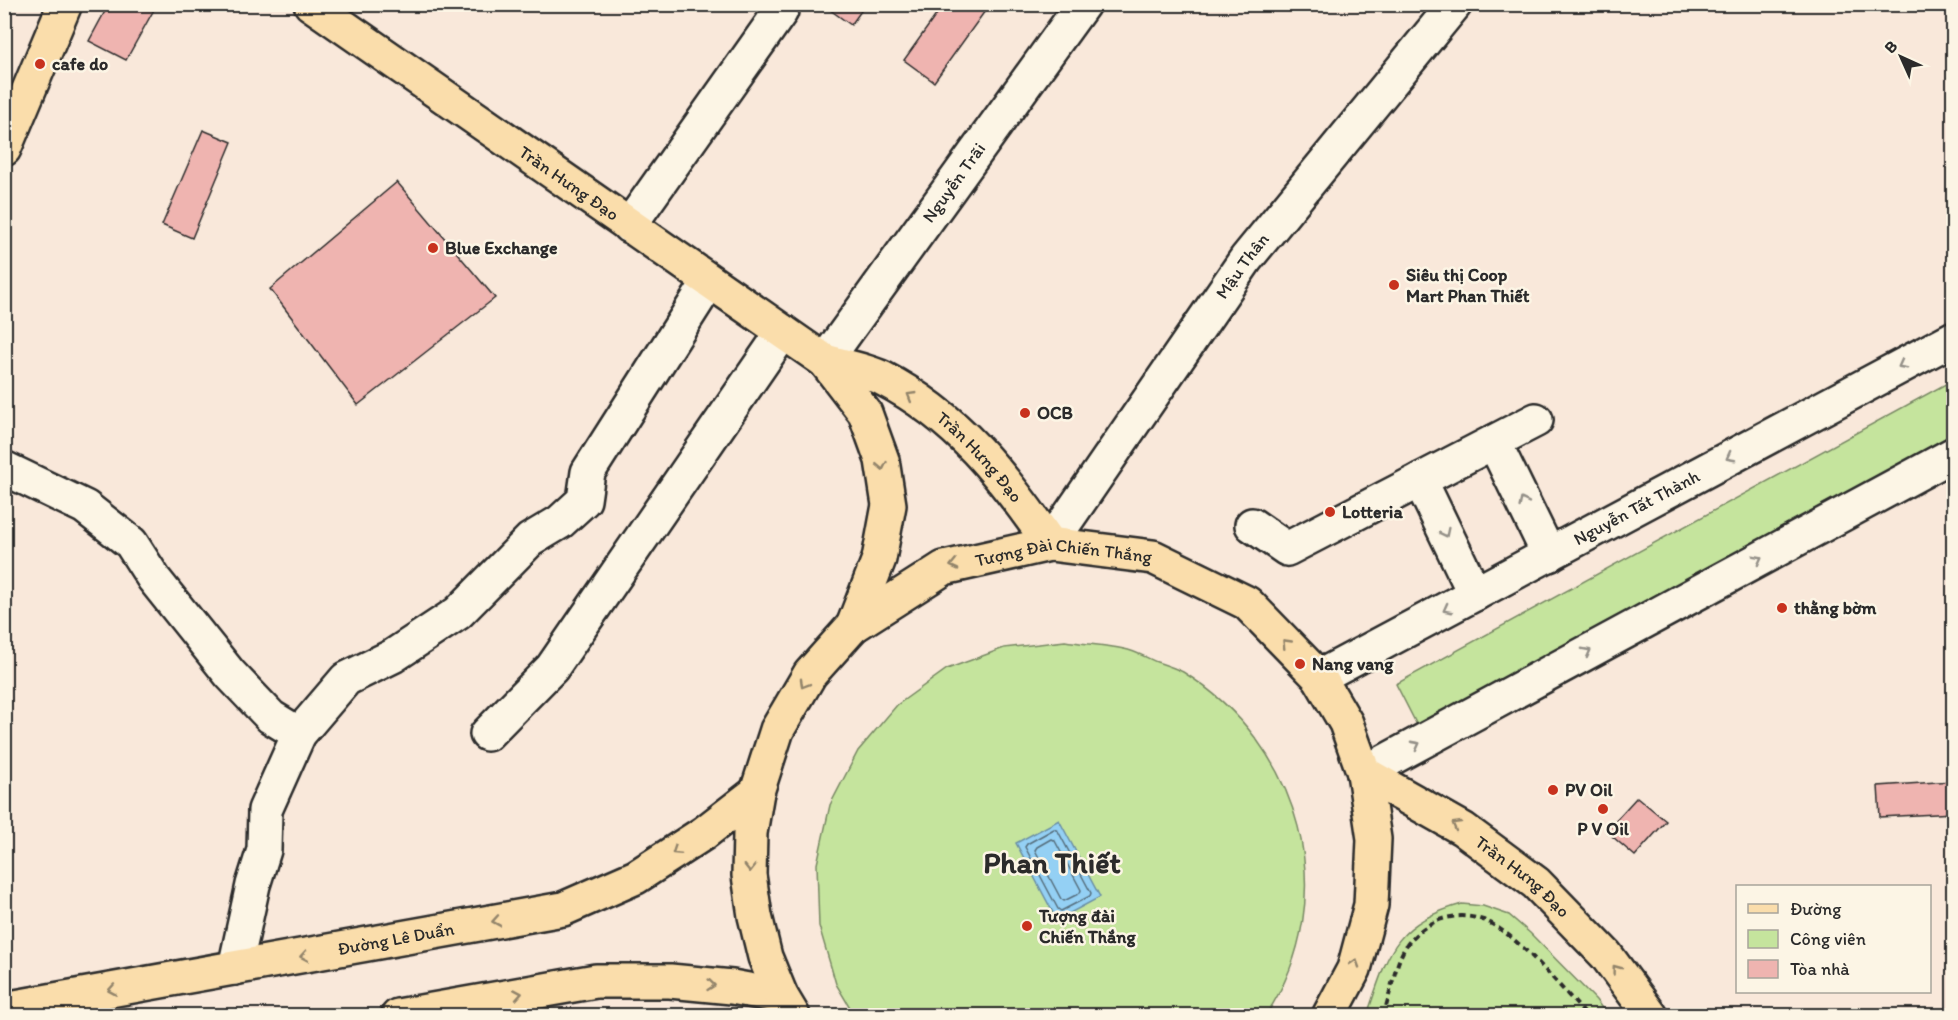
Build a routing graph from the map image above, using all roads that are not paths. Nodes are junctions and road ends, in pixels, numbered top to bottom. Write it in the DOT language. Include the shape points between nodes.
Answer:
graph roads {
  1 [pos="65,4"];
  2 [pos="311,4"];
  3 [pos="781,4"];
  4 [pos="1083,4"];
  5 [pos="1455,4"];
  6 [pos="4,149"];
  7 [pos="628,226"];
  8 [pos="709,282"];
  9 [pos="783,332"];
  10 [pos="1953,338"];
  11 [pos="825,361"];
  12 [pos="1536,420"];
  13 [pos="1494,442"];
  14 [pos="1953,454"];
  15 [pos="4,468"];
  16 [pos="1420,480"];
  17 [pos="1252,525"];
  18 [pos="1050,544"];
  19 [pos="1549,555"];
  20 [pos="1475,594"];
  21 [pos="853,626"];
  22 [pos="1319,677"];
  23 [pos="299,734"];
  24 [pos="487,734"];
  25 [pos="1364,773"];
  26 [pos="757,792"];
  27 [pos="235,968"];
  28 [pos="787,1006"];
  29 [pos="4,1010"];
  30 [pos="398,1016"];
  31 [pos="1329,1016"];
  32 [pos="1652,1016"];
  1 -- 6 [label="main road"];
  2 -- 7 [label="main road, Trần Hưng Đạo"];
  3 -- 7 [label="street" via="782,11"];
  4 -- 11 [label="street, Nguyễn Trãi"];
  5 -- 18 [label="street, Mậu Thân" via="1246,259"];
  7 -- 8 [label="main road, Trần Hưng Đạo"];
  8 -- 9 [label="main road, Trần Hưng Đạo"];
  8 -- 23 [label="street" via="588,472 584,500 560,522 530,540 458,613 393,656 346,680"];
  9 -- 11 [label="main road, Trần Hưng Đạo"];
  9 -- 24 [label="street" via="552,668"];
  10 -- 19 [label="street, Nguyễn Tất Thành, one-way"];
  18 -- 11 [label="main road, Trần Hưng Đạo, one-way" via="978,449 930,407 880,377"];
  11 -- 21 [label="main road, Trần Hưng Đạo, one-way" via="865,413 882,460 889,506 879,559"];
  12 -- 13 [label="street"];
  13 -- 16 [label="street"];
  19 -- 13 [label="street, one-way"];
  25 -- 14 [label="street, one-way"];
  15 -- 23 [label="street" via="85,507 131,543 154,579 230,674 271,717"];
  16 -- 17 [label="street" via="1287,549"];
  16 -- 20 [label="street, one-way"];
  18 -- 21 [label="main road, Tượng Đài Chiến Thắng, one-way" via="944,568"];
  22 -- 18 [label="main road, Tượng Đài Chiến Thắng, one-way" via="1247,603 1153,557"];
  19 -- 20 [label="street, Nguyễn Tất Thành"];
  20 -- 22 [label="street, Nguyễn Tất Thành, one-way"];
  21 -- 26 [label="main road, Tượng Đài Chiến Thắng, one-way" via="810,674 777,730"];
  22 -- 25 [label="main road, Tượng Đài Chiến Thắng" via="1346,723"];
  23 -- 27 [label="street" via="265,810 264,850 252,885"];
  31 -- 25 [label="main road, Tượng Đài Chiến Thắng, one-way" via="1354,969 1371,905 1374,839"];
  32 -- 25 [label="main road, Trần Hưng Đạo, one-way" via="1606,955 1536,883 1463,829"];
  26 -- 27 [label="main road, Đường Lê Duẩn, one-way" via="704,833 636,877 563,909"];
  26 -- 28 [label="main road, Tượng Đài Chiến Thắng, one-way" via="750,833 749,875 754,916 765,957"];
  27 -- 29 [label="main road, Đường Lê Duẩn, one-way"];
  30 -- 28 [label="main road, one-way" via="596,981 670,981 732,987"];
}
